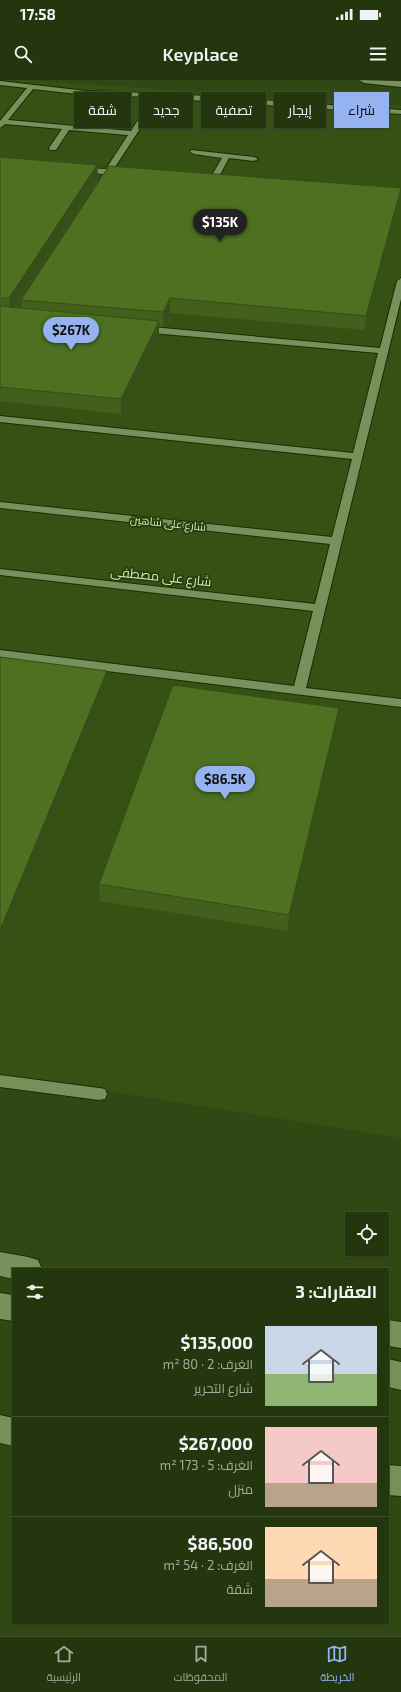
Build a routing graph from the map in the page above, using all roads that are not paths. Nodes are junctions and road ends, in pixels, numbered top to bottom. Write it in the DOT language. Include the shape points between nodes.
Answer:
graph roads {
  1 [pos="364,80"];
  2 [pos="0,83"];
  3 [pos="401,84"];
  4 [pos="32,86"];
  5 [pos="139,95"];
  6 [pos="193,97"];
  7 [pos="401,112"];
  8 [pos="0,114"];
  9 [pos="8,115"];
  10 [pos="1,124"];
  11 [pos="139,124"];
  12 [pos="67,128"];
  13 [pos="133,133"];
  14 [pos="53,148"];
  15 [pos="194,152"];
  16 [pos="227,156"];
  17 [pos="254,158"];
  18 [pos="69,169"];
  19 [pos="108,172"];
  20 [pos="130,174"];
  21 [pos="213,180"];
  22 [pos="99,185"];
  23 [pos="401,280"];
  24 [pos="132,328"];
  25 [pos="383,351"];
  26 [pos="0,419"];
  27 [pos="357,456"];
  28 [pos="0,505"];
  29 [pos="336,541"];
  30 [pos="0,572"];
  31 [pos="319,608"];
  32 [pos="0,654"];
  33 [pos="299,690"];
  34 [pos="401,704"];
  35 [pos="0,1081"];
  36 [pos="99,1094"];
  37 [pos="0,1264"];
  38 [pos="22,1268"];
  39 [pos="0,1306"];
  40 [pos="12,1308"];
  41 [pos="389,1333"];
  42 [pos="401,1336"];
  43 [pos="389,1373"];
  44 [pos="401,1376"];
  45 [pos="0,1429"];
  46 [pos="12,1432"];
  47 [pos="389,1480"];
  48 [pos="401,1481"];
  1 -- 3 [label="street"];
  2 -- 4 [label="lane"];
  4 -- 5 [label="lane" via="86,93"];
  4 -- 9 [label="lane"];
  6 -- 7 [label="lane"];
  8 -- 9 [label="lane"];
  9 -- 10 [label="lane"];
  10 -- 12 [label="lane"];
  11 -- 13 [label="lane"];
  12 -- 13 [label="lane"];
  12 -- 14 [label="lane"];
  13 -- 19 [label="lane"];
  15 -- 16 [label="lane"];
  16 -- 17 [label="lane"];
  16 -- 21 [label="lane"];
  18 -- 19 [label="lane"];
  19 -- 20 [label="lane"];
  19 -- 22 [label="lane"];
  23 -- 25 [label="lane"];
  24 -- 25 [label="lane"];
  25 -- 27 [label="lane"];
  26 -- 27 [label="lane"];
  27 -- 29 [label="lane"];
  28 -- 29 [label="lane, شارع على شاهين"];
  29 -- 31 [label="lane"];
  30 -- 31 [label="lane, شارع على مصطفى"];
  31 -- 33 [label="lane"];
  32 -- 33 [label="lane"];
  33 -- 34 [label="lane"];
  35 -- 36 [label="lane"];
  37 -- 38 [label="street"];
  39 -- 40 [label="street"];
  41 -- 42 [label="street"];
  43 -- 44 [label="street"];
  45 -- 46 [label="street"];
  47 -- 48 [label="street"];
}
